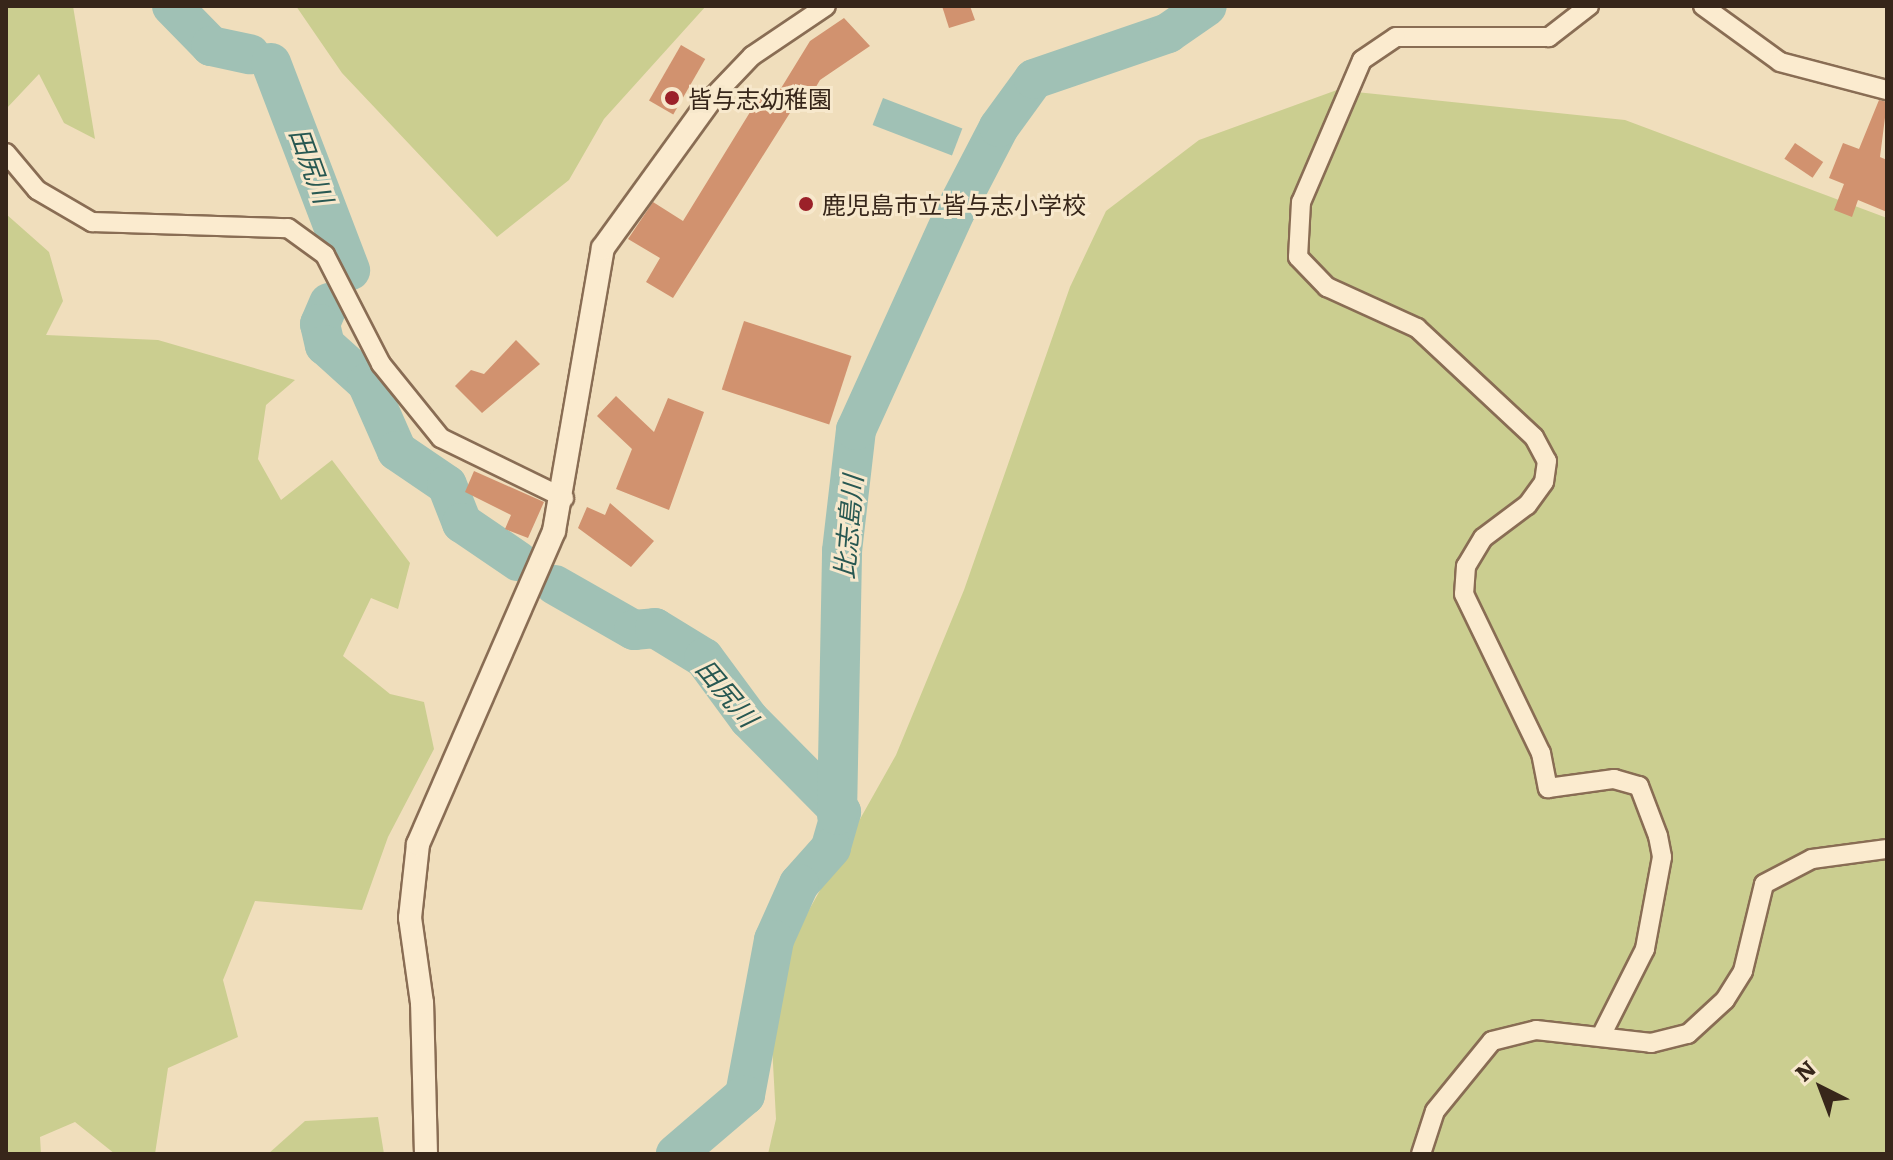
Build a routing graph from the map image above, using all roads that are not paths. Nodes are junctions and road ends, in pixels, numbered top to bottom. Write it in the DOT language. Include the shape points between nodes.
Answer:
graph roads {
  1 [pos="826,6"];
  2 [pos="1589,6"];
  3 [pos="1703,6"];
  4 [pos="1887,90"];
  5 [pos="710,100"];
  6 [pos="6,153"];
  7 [pos="564,498"];
  8 [pos="1887,849"];
  9 [pos="1602,1034"];
  10 [pos="426,1154"];
  11 [pos="1421,1154"];
  1 -- 5 [label="street" via="752,56"];
  2 -- 9 [label="street" via="1549,37 1396,37 1362,60 1301,202 1298,257 1327,287 1417,328 1534,437 1547,461 1544,482 1527,505 1483,538 1466,566 1464,594 1541,753 1548,788 1614,779 1639,786 1658,836 1662,857 1645,949"];
  3 -- 4 [label="street" via="1780,62"];
  5 -- 7 [label="street" via="603,248"];
  6 -- 7 [label="street" via="37,190 92,222 258,222 296,232 325,255 381,364 441,438"];
  7 -- 10 [label="street" via="418,844 410,918 422,1003"];
  8 -- 9 [label="street" via="1812,859 1764,884 1743,971 1701,1026 1662,1043"];
  9 -- 11 [label="street" via="1536,1030 1492,1041 1435,1111"];
}
